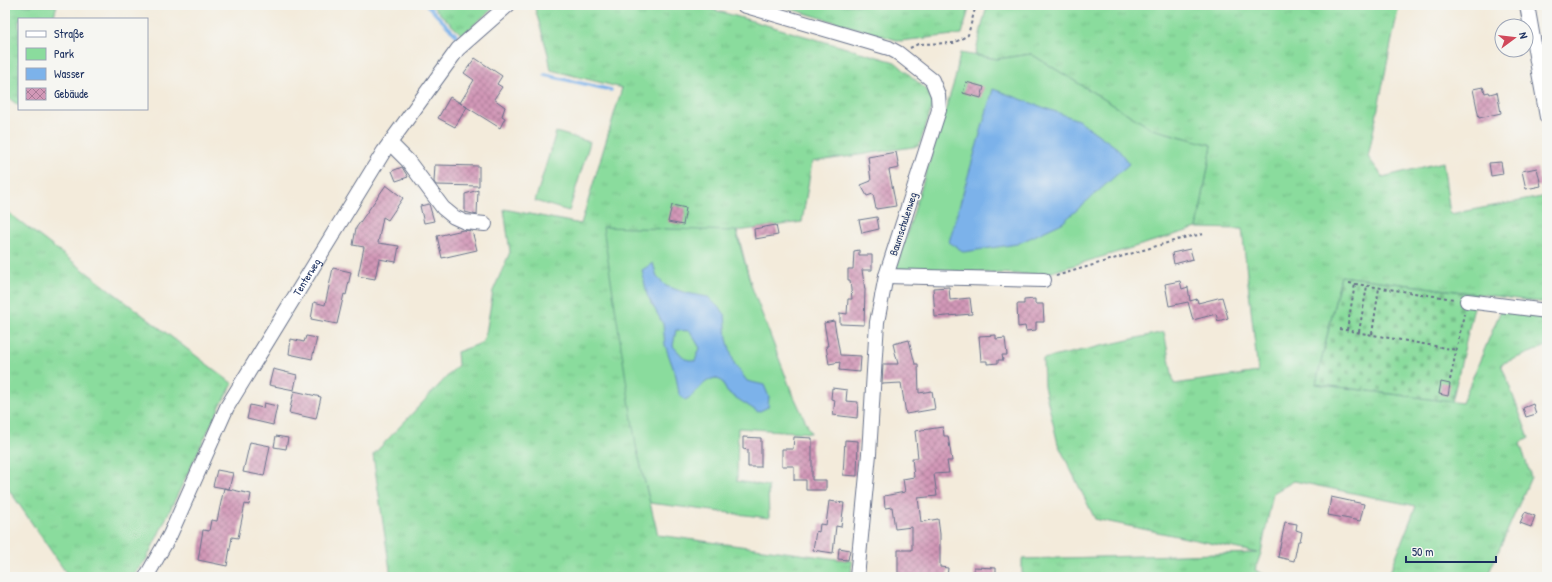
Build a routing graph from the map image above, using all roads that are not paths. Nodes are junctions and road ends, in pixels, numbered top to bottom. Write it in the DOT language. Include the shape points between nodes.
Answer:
graph roads {
  1 [pos="508,5"];
  2 [pos="742,5"];
  3 [pos="1527,5"];
  4 [pos="1547,117"];
  5 [pos="390,142"];
  6 [pos="485,224"];
  7 [pos="886,276"];
  8 [pos="1044,280"];
  9 [pos="1467,301"];
  10 [pos="1547,311"];
  11 [pos="146,577"];
  12 [pos="857,577"];
  1 -- 5 [label="street, Tenterweg" via="458,49"];
  2 -- 7 [label="street, Baumschulenweg" via="889,48 932,80 938,95 939,110"];
  3 -- 4 [label="street"];
  5 -- 6 [label="street" via="408,160 443,208 465,222"];
  5 -- 11 [label="street, Tenterweg" via="227,407 170,535"];
  7 -- 8 [label="street"];
  7 -- 12 [label="street, Baumschulenweg" via="877,322 869,454"];
  9 -- 10 [label="street"];
}
